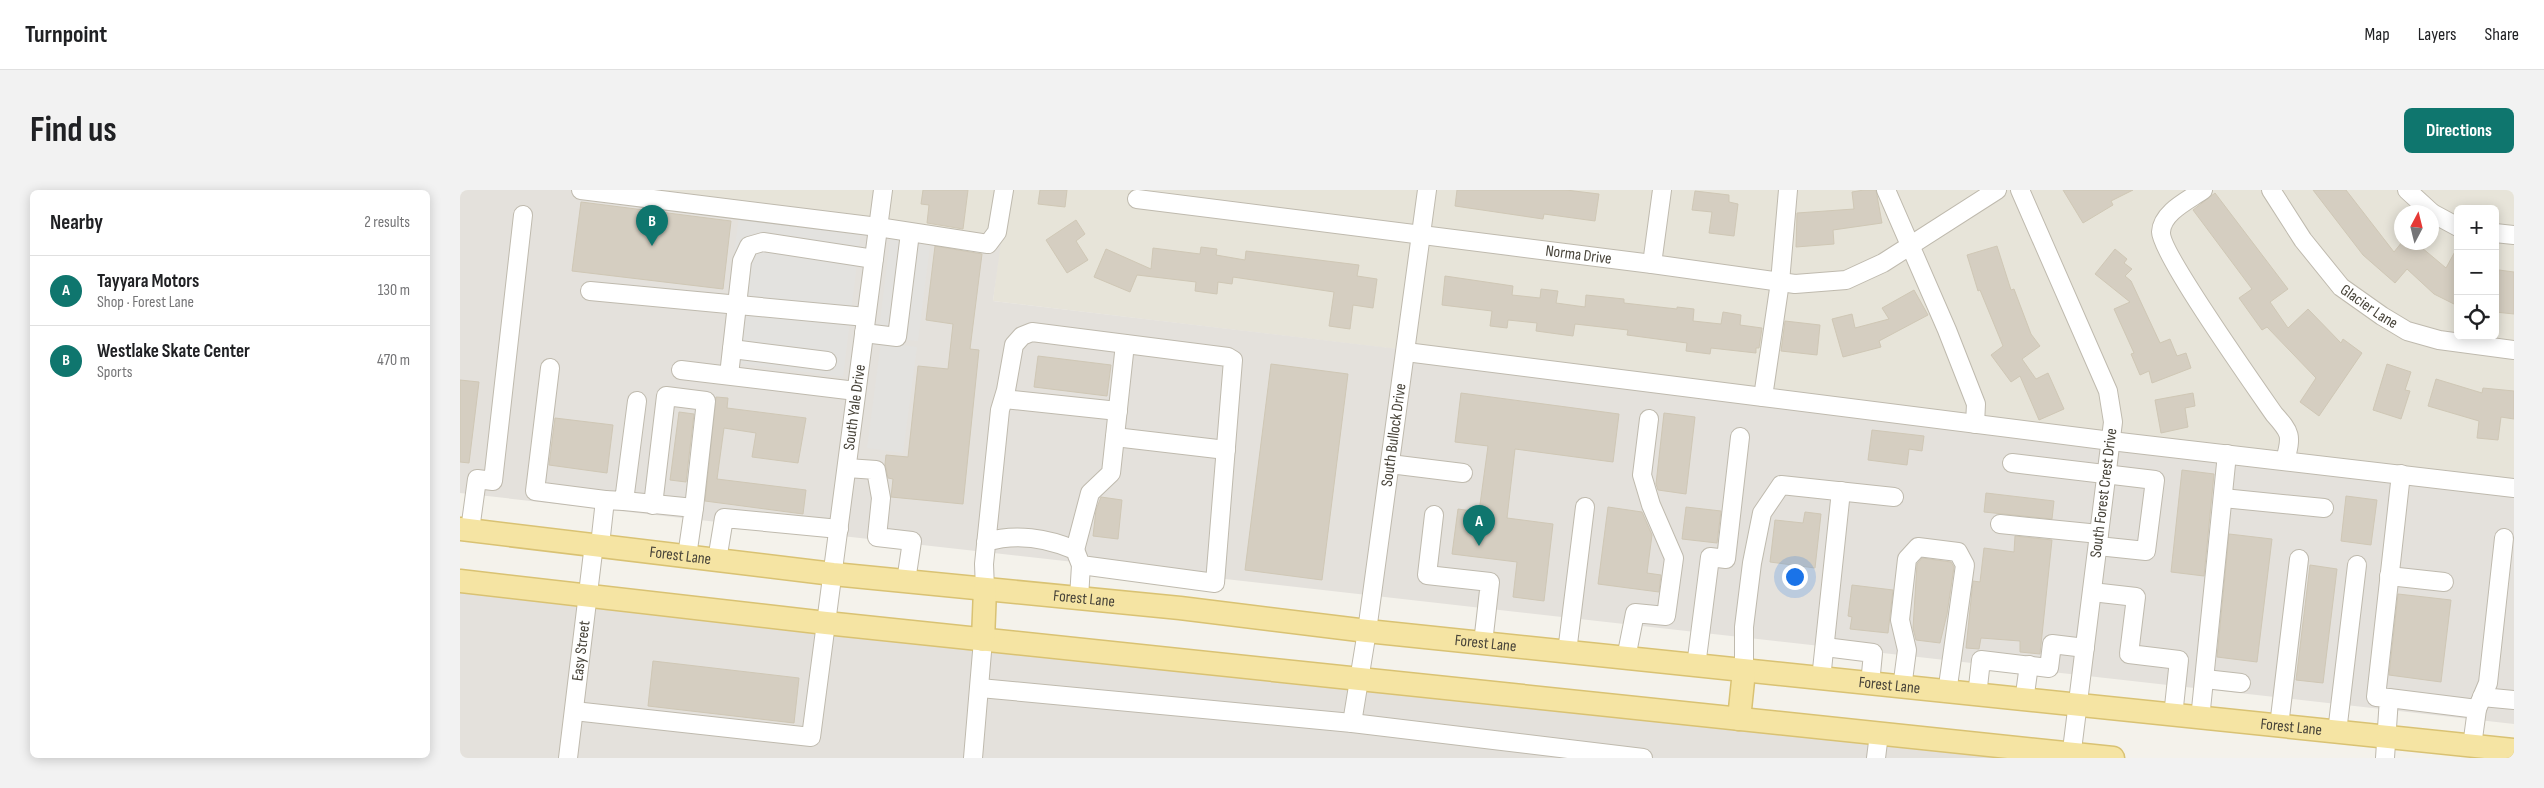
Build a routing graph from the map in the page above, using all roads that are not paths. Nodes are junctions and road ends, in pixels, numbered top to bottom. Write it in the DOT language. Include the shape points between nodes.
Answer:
graph roads {
  1 [pos="581,190"];
  2 [pos="883,190"];
  3 [pos="1004,190"];
  4 [pos="1427,190"];
  5 [pos="1662,190"];
  6 [pos="1788,190"];
  7 [pos="1886,190"];
  8 [pos="1997,190"];
  9 [pos="2020,190"];
  10 [pos="2203,190"];
  11 [pos="2271,190"];
  12 [pos="2407,190"];
  13 [pos="1137,199"];
  14 [pos="2423,205"];
  15 [pos="523,215"];
  16 [pos="2439,217"];
  17 [pos="2454,225"];
  18 [pos="878,228"];
  19 [pos="910,232"];
  20 [pos="2499,233"];
  21 [pos="1421,235"];
  22 [pos="2514,235"];
  23 [pos="1909,247"];
  24 [pos="874,259"];
  25 [pos="1652,264"];
  26 [pos="1780,282"];
  27 [pos="590,291"];
  28 [pos="736,305"];
  29 [pos="865,325"];
  30 [pos="1125,344"];
  31 [pos="732,349"];
  32 [pos="2514,350"];
  33 [pos="1406,352"];
  34 [pos="827,361"];
  35 [pos="550,368"];
  36 [pos="681,370"];
  37 [pos="729,375"];
  38 [pos="856,391"];
  39 [pos="1763,397"];
  40 [pos="1004,399"];
  41 [pos="637,401"];
  42 [pos="1118,411"];
  43 [pos="1650,419"];
  44 [pos="1975,424"];
  45 [pos="1740,436"];
  46 [pos="1115,437"];
  47 [pos="2111,441"];
  48 [pos="1226,450"];
  49 [pos="2228,454"];
  50 [pos="2285,461"];
  51 [pos="2012,463"];
  52 [pos="1390,464"];
  53 [pos="847,468"];
  54 [pos="1463,473"];
  55 [pos="2107,474"];
  56 [pos="2401,474"];
  57 [pos="2514,488"];
  58 [pos="1841,491"];
  59 [pos="1894,496"];
  60 [pos="2223,498"];
  61 [pos="605,500"];
  62 [pos="624,502"];
  63 [pos="653,505"];
  64 [pos="1585,507"];
  65 [pos="694,508"];
  66 [pos="2324,508"];
  67 [pos="1434,515"];
  68 [pos="2000,524"];
  69 [pos="465,530"];
  70 [pos="838,530"];
  71 [pos="2504,538"];
  72 [pos="2098,540"];
  73 [pos="986,542"];
  74 [pos="597,544"];
  75 [pos="687,556"];
  76 [pos="1078,557"];
  77 [pos="2299,559"];
  78 [pos="717,560"];
  79 [pos="2357,565"];
  80 [pos="832,574"];
  81 [pos="2389,576"];
  82 [pos="460,581"];
  83 [pos="906,581"];
  84 [pos="2444,582"];
  85 [pos="985,589"];
  86 [pos="2092,592"];
  87 [pos="587,596"];
  88 [pos="1079,598"];
  89 [pos="826,623"];
  90 [pos="1367,631"];
  91 [pos="983,640"];
  92 [pos="1483,643"];
  93 [pos="1825,647"];
  94 [pos="2085,648"];
  95 [pos="1567,652"];
  96 [pos="1626,658"];
  97 [pos="2029,665"];
  98 [pos="1696,666"];
  99 [pos="1744,671"];
  100 [pos="1358,678"];
  101 [pos="1821,679"];
  102 [pos="2205,679"];
  103 [pos="2241,683"];
  104 [pos="1870,684"];
  105 [pos="980,688"];
  106 [pos="1902,688"];
  107 [pos="1947,693"];
  108 [pos="1977,696"];
  109 [pos="2389,698"];
  110 [pos="2514,700"];
  111 [pos="2024,701"];
  112 [pos="2479,702"];
  113 [pos="2078,707"];
  114 [pos="574,711"];
  115 [pos="2173,716"];
  116 [pos="1739,719"];
  117 [pos="2200,719"];
  118 [pos="1352,723"];
  119 [pos="2279,726"];
  120 [pos="2337,732"];
  121 [pos="1879,734"];
  122 [pos="2472,746"];
  123 [pos="2385,748"];
  124 [pos="2514,750"];
  125 [pos="2071,756"];
  126 [pos="568,758"];
  127 [pos="973,758"];
  128 [pos="1643,758"];
  129 [pos="1876,758"];
  130 [pos="2113,758"];
  1 -- 18 [label="street"];
  2 -- 18 [label="street, South Yale Drive"];
  3 -- 19 [label="street" via="997,232 988,244"];
  4 -- 21 [label="street, South Bullock Drive"];
  5 -- 25 [label="street"];
  6 -- 26 [label="street"];
  7 -- 23 [label="street"];
  8 -- 23 [label="street, Norma Drive"];
  9 -- 47 [label="street, South Forest Crest Drive" via="2108,391 2113,422"];
  10 -- 50 [label="street" via="2170,214 2164,221 2161,234 2181,277 2274,414 2289,431"];
  11 -- 32 [label="street, Glacier Lane" via="2303,240 2342,287 2382,316 2407,331 2439,340"];
  12 -- 14 [label="street"];
  13 -- 21 [label="street, Norma Drive"];
  15 -- 69 [label="street" via="493,481 477,479"];
  16 -- 17 [label="street"];
  18 -- 19 [label="street"];
  18 -- 24 [label="street, South Yale Drive"];
  19 -- 29 [label="street" via="897,337"];
  20 -- 22 [label="street"];
  21 -- 25 [label="street, Norma Drive"];
  21 -- 33 [label="street, South Bullock Drive"];
  23 -- 26 [label="street, Norma Drive" via="1884,263 1846,280"];
  23 -- 44 [label="street" via="1976,404"];
  24 -- 28 [label="street" via="763,242 749,246 742,261"];
  24 -- 29 [label="street, South Yale Drive"];
  25 -- 26 [label="street, Norma Drive"];
  26 -- 39 [label="street"];
  27 -- 28 [label="street"];
  28 -- 29 [label="street"];
  28 -- 31 [label="street"];
  29 -- 38 [label="street, South Yale Drive"];
  30 -- 40 [label="street" via="1032,332 1022,336 1014,345"];
  30 -- 42 [label="street"];
  30 -- 48 [label="street" via="1233,360"];
  31 -- 34 [label="street"];
  31 -- 37 [label="street"];
  33 -- 39 [label="street"];
  33 -- 52 [label="street, South Bullock Drive"];
  35 -- 61 [label="street" via="535,491"];
  36 -- 37 [label="street"];
  37 -- 38 [label="street"];
  38 -- 53 [label="street, South Yale Drive"];
  39 -- 44 [label="street"];
  40 -- 42 [label="street"];
  40 -- 73 [label="street" via="1000,410"];
  41 -- 62 [label="street"];
  42 -- 46 [label="street"];
  43 -- 96 [label="street" via="1642,475 1674,558 1666,616 1635,613"];
  44 -- 47 [label="street"];
  45 -- 98 [label="street" via="1726,559 1710,557"];
  46 -- 48 [label="street"];
  46 -- 76 [label="street" via="1111,473 1090,493"];
  47 -- 49 [label="street"];
  47 -- 55 [label="street, South Forest Crest Drive"];
  48 -- 76 [label="street" via="1215,583"];
  49 -- 50 [label="street"];
  49 -- 60 [label="street"];
  50 -- 56 [label="street"];
  51 -- 55 [label="street"];
  52 -- 54 [label="street"];
  52 -- 90 [label="street, South Bullock Drive"];
  53 -- 70 [label="street, South Yale Drive"];
  53 -- 83 [label="street" via="876,470 881,498 877,537 912,541"];
  55 -- 72 [label="street, South Forest Crest Drive"];
  55 -- 72 [label="street" via="2155,480 2146,551"];
  56 -- 57 [label="street"];
  56 -- 81 [label="street"];
  58 -- 59 [label="street"];
  58 -- 93 [label="street"];
  58 -- 99 [label="street" via="1781,485 1762,512 1744,628"];
  60 -- 66 [label="street"];
  60 -- 102 [label="street"];
  61 -- 62 [label="street"];
  61 -- 74 [label="street, Easy Street"];
  62 -- 63 [label="street"];
  63 -- 65 [label="street"];
  63 -- 65 [label="street" via="666,396 706,401"];
  64 -- 95 [label="street"];
  65 -- 75 [label="street"];
  67 -- 92 [label="street" via="1426,575 1490,582"];
  68 -- 72 [label="street"];
  69 -- 74 [label="main road, Forest Lane"];
  70 -- 78 [label="street" via="724,518"];
  70 -- 80 [label="street, South Yale Drive"];
  71 -- 112 [label="street" via="2488,683"];
  72 -- 86 [label="street, South Forest Crest Drive"];
  73 -- 76 [label="street" via="1010,536 1059,543"];
  73 -- 85 [label="street"];
  74 -- 75 [label="main road, Forest Lane"];
  74 -- 87 [label="street, Easy Street"];
  75 -- 78 [label="main road, Forest Lane"];
  76 -- 88 [label="street"];
  77 -- 119 [label="street"];
  78 -- 80 [label="main road, Forest Lane"];
  79 -- 120 [label="street"];
  80 -- 83 [label="main road, Forest Lane"];
  80 -- 89 [label="street, South Yale Drive"];
  81 -- 84 [label="street"];
  81 -- 109 [label="street" via="2376,697"];
  82 -- 87 [label="main road"];
  83 -- 85 [label="main road, Forest Lane"];
  85 -- 88 [label="main road, Forest Lane"];
  85 -- 91 [label="main road"];
  86 -- 94 [label="street, South Forest Crest Drive"];
  86 -- 115 [label="street" via="2136,597 2129,654 2179,660"];
  87 -- 89 [label="main road"];
  87 -- 114 [label="street, Easy Street"];
  88 -- 90 [label="main road, Forest Lane"];
  89 -- 91 [label="main road"];
  89 -- 114 [label="street, South Yale Drive" via="811,737"];
  90 -- 92 [label="main road, Forest Lane"];
  90 -- 100 [label="street, South Bullock Drive"];
  91 -- 100 [label="main road"];
  91 -- 105 [label="street"];
  92 -- 95 [label="main road, Forest Lane"];
  93 -- 101 [label="street"];
  93 -- 104 [label="street" via="1873,653"];
  94 -- 97 [label="street" via="2052,644 2049,668"];
  94 -- 113 [label="street, South Forest Crest Drive"];
  95 -- 96 [label="main road, Forest Lane"];
  96 -- 98 [label="main road, Forest Lane"];
  97 -- 108 [label="street" via="1981,660"];
  97 -- 111 [label="street"];
  98 -- 99 [label="main road, Forest Lane"];
  99 -- 101 [label="main road, Forest Lane"];
  99 -- 116 [label="main road"];
  100 -- 116 [label="main road"];
  100 -- 118 [label="street, South Bullock Drive"];
  101 -- 104 [label="main road, Forest Lane"];
  102 -- 103 [label="street"];
  102 -- 117 [label="street"];
  104 -- 106 [label="main road, Forest Lane"];
  105 -- 118 [label="street"];
  105 -- 127 [label="street"];
  106 -- 107 [label="main road, Forest Lane"];
  106 -- 107 [label="street" via="1907,650 1900,620 1907,559 1918,547 1958,552 1965,565"];
  107 -- 108 [label="main road, Forest Lane"];
  108 -- 111 [label="main road, Forest Lane"];
  109 -- 112 [label="street"];
  109 -- 123 [label="street"];
  110 -- 112 [label="street"];
  111 -- 113 [label="main road, Forest Lane"];
  112 -- 122 [label="street"];
  113 -- 115 [label="main road, Forest Lane"];
  113 -- 125 [label="street, South Forest Crest Drive"];
  114 -- 126 [label="street, Easy Street"];
  115 -- 117 [label="main road, Forest Lane"];
  116 -- 121 [label="main road"];
  117 -- 119 [label="main road, Forest Lane"];
  118 -- 128 [label="street"];
  119 -- 120 [label="main road, Forest Lane"];
  120 -- 123 [label="main road, Forest Lane"];
  121 -- 125 [label="main road"];
  121 -- 129 [label="street"];
  122 -- 123 [label="main road, Forest Lane"];
  122 -- 124 [label="main road, Forest Lane"];
  125 -- 130 [label="main road"];
}
